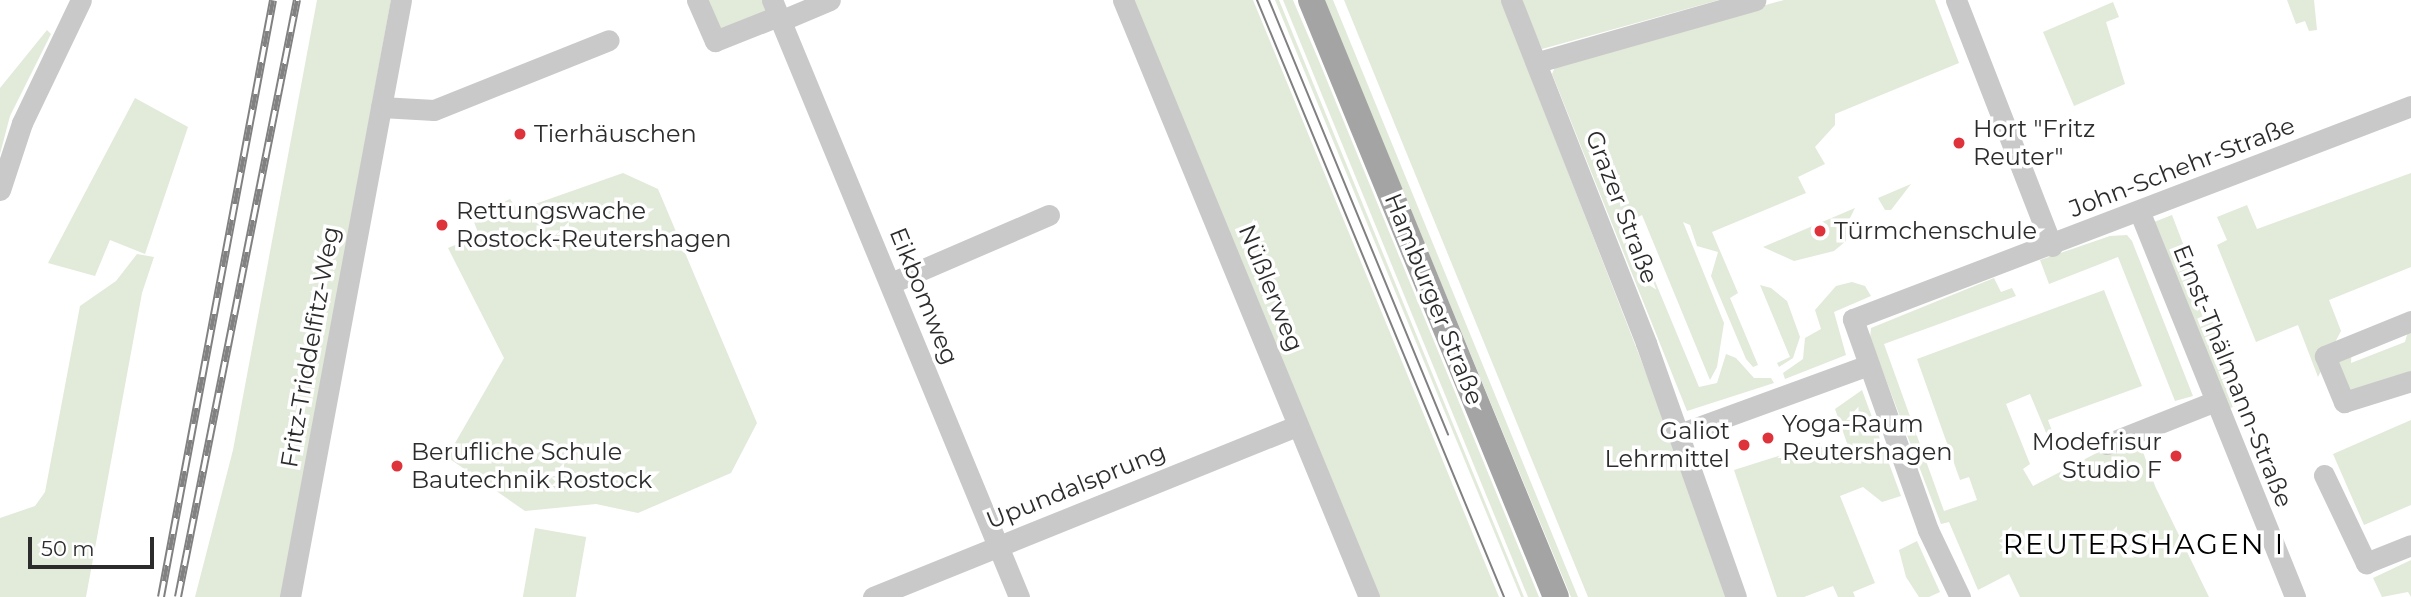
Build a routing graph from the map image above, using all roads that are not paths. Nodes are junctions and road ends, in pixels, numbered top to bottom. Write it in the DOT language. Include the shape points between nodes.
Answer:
graph roads {
  1 [pos="81,0"];
  2 [pos="401,0"];
  3 [pos="697,0"];
  4 [pos="830,0"];
  5 [pos="1123,0"];
  6 [pos="1311,0"];
  7 [pos="1511,0"];
  8 [pos="1755,0"];
  9 [pos="1956,0"];
  10 [pos="776,12"];
  11 [pos="609,40"];
  12 [pos="1538,62"];
  13 [pos="2411,106"];
  14 [pos="381,107"];
  15 [pos="0,190"];
  16 [pos="2140,213"];
  17 [pos="1049,215"];
  18 [pos="2052,246"];
  19 [pos="891,283"];
  20 [pos="2411,321"];
  21 [pos="1869,365"];
  22 [pos="2411,381"];
  23 [pos="2213,402"];
  24 [pos="1298,425"];
  25 [pos="1679,434"];
  26 [pos="2107,444"];
  27 [pos="2324,475"];
  28 [pos="2411,545"];
  29 [pos="998,546"];
  30 [pos="290,597"];
  31 [pos="873,597"];
  32 [pos="1019,597"];
  33 [pos="1369,597"];
  34 [pos="1556,597"];
  35 [pos="1736,597"];
  36 [pos="1960,597"];
  37 [pos="2295,597"];
  1 -- 15 [label="street" via="22,122"];
  2 -- 14 [label="street, Fritz-Triddelfitz-Weg"];
  3 -- 10 [label="street" via="715,41"];
  4 -- 10 [label="street"];
  5 -- 24 [label="street, Nüßlerweg"];
  6 -- 34 [label="main road, Hamburger Straße"];
  7 -- 12 [label="street, Grazer Straße"];
  8 -- 12 [label="street"];
  9 -- 18 [label="street"];
  10 -- 19 [label="street, Eikbomweg"];
  11 -- 14 [label="street" via="434,110"];
  12 -- 25 [label="street, Grazer Straße"];
  13 -- 16 [label="street, John-Schehr-Straße"];
  14 -- 30 [label="street, Fritz-Triddelfitz-Weg"];
  16 -- 18 [label="street, John-Schehr-Straße"];
  16 -- 23 [label="street, Ernst-Thälmann-Straße"];
  17 -- 19 [label="street"];
  18 -- 21 [label="street, John-Schehr-Straße" via="1853,319"];
  19 -- 29 [label="street, Eikbomweg"];
  20 -- 22 [label="street" via="2325,356 2340,397 2351,403"];
  21 -- 25 [label="street"];
  21 -- 36 [label="street" via="1928,530"];
  23 -- 26 [label="street"];
  23 -- 37 [label="street, Ernst-Thälmann-Straße"];
  24 -- 29 [label="street, Upundalsprung"];
  24 -- 33 [label="street, Nüßlerweg"];
  25 -- 35 [label="street, Grazer Straße"];
  27 -- 28 [label="street" via="2366,563"];
  29 -- 31 [label="street, Upundalsprung"];
  29 -- 32 [label="street, Eikbomweg"];
}
